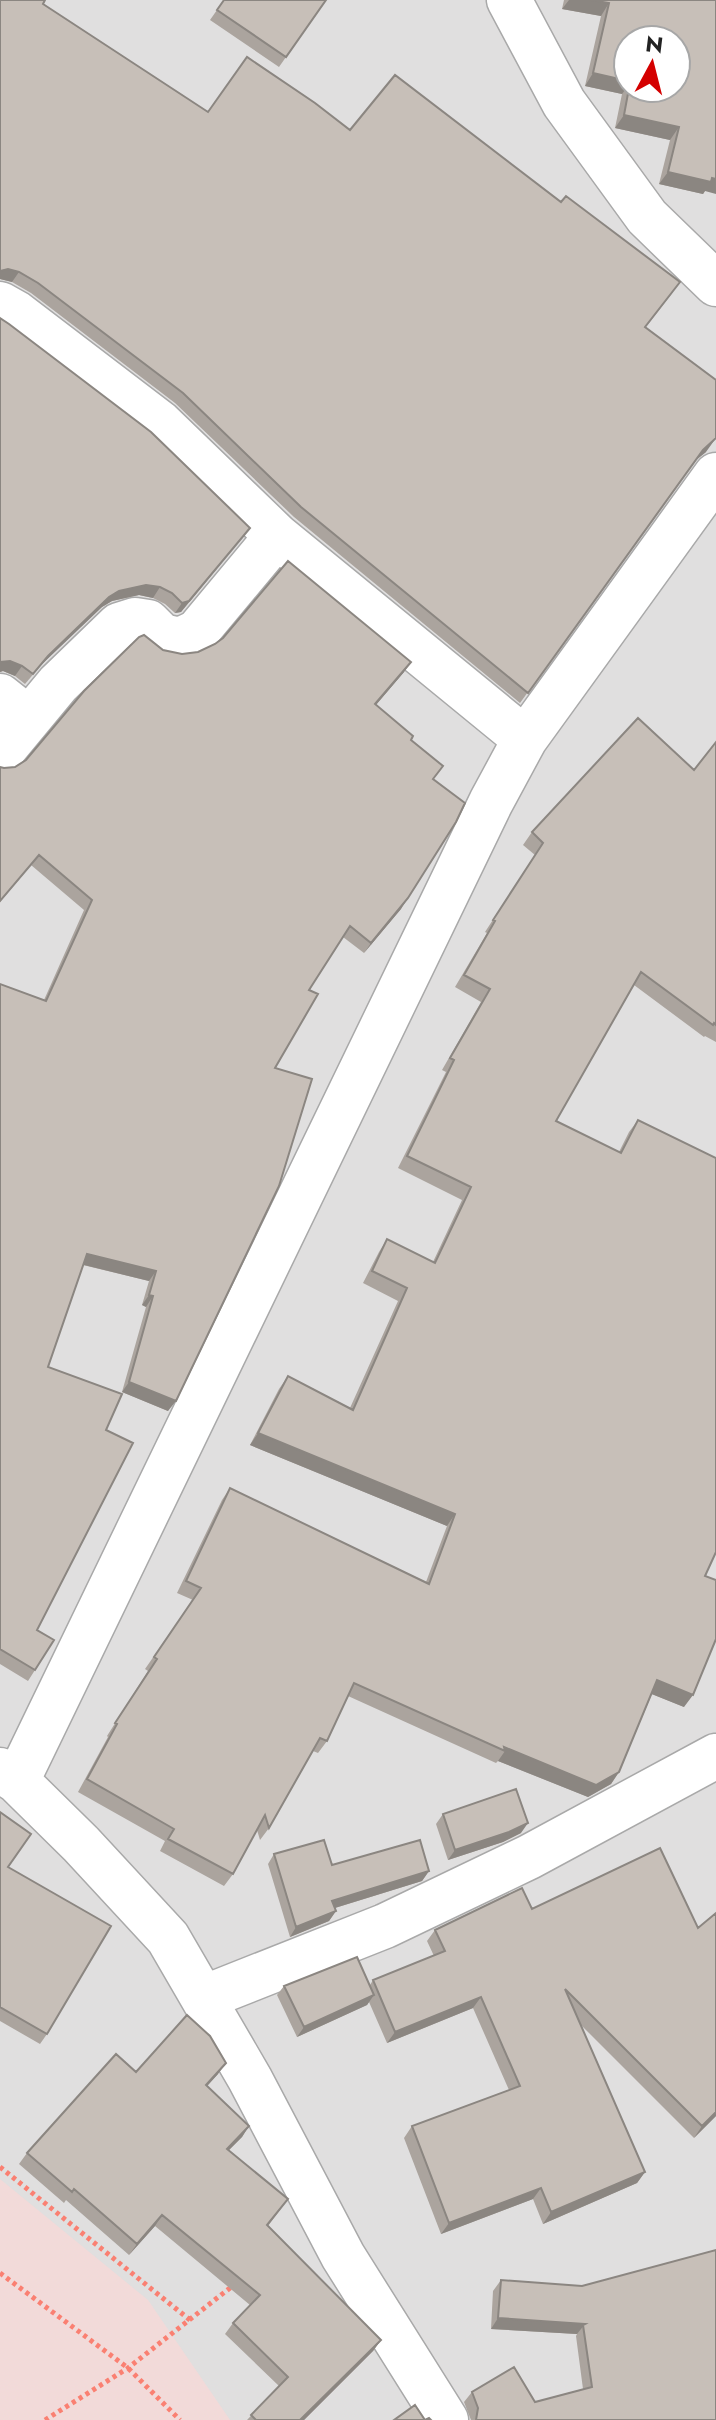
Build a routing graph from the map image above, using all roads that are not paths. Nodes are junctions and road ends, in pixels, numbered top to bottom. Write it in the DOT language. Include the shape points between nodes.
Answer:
graph roads {
  1 [pos="519,7"];
  2 [pos="716,284"];
  3 [pos="0,304"];
  4 [pos="716,475"];
  5 [pos="277,536"];
  6 [pos="15,708"];
  7 [pos="525,739"];
  8 [pos="0,754"];
  9 [pos="716,1756"];
  10 [pos="8,1776"];
  11 [pos="203,1998"];
  12 [pos="446,2420"];
  1 -- 2 [label="street" via="564,103 647,217"];
  3 -- 5 [label="street" via="160,423"];
  4 -- 7 [label="street"];
  5 -- 6 [label="street" via="197,632 180,640 162,636 148,622 119,625 58,684"];
  5 -- 7 [label="street"];
  6 -- 8 [label="street"];
  7 -- 10 [label="street"];
  9 -- 11 [label="street" via="399,1920"];
  10 -- 11 [label="street" via="81,1844 168,1938"];
  11 -- 12 [label="street" via="343,2256"];
}
